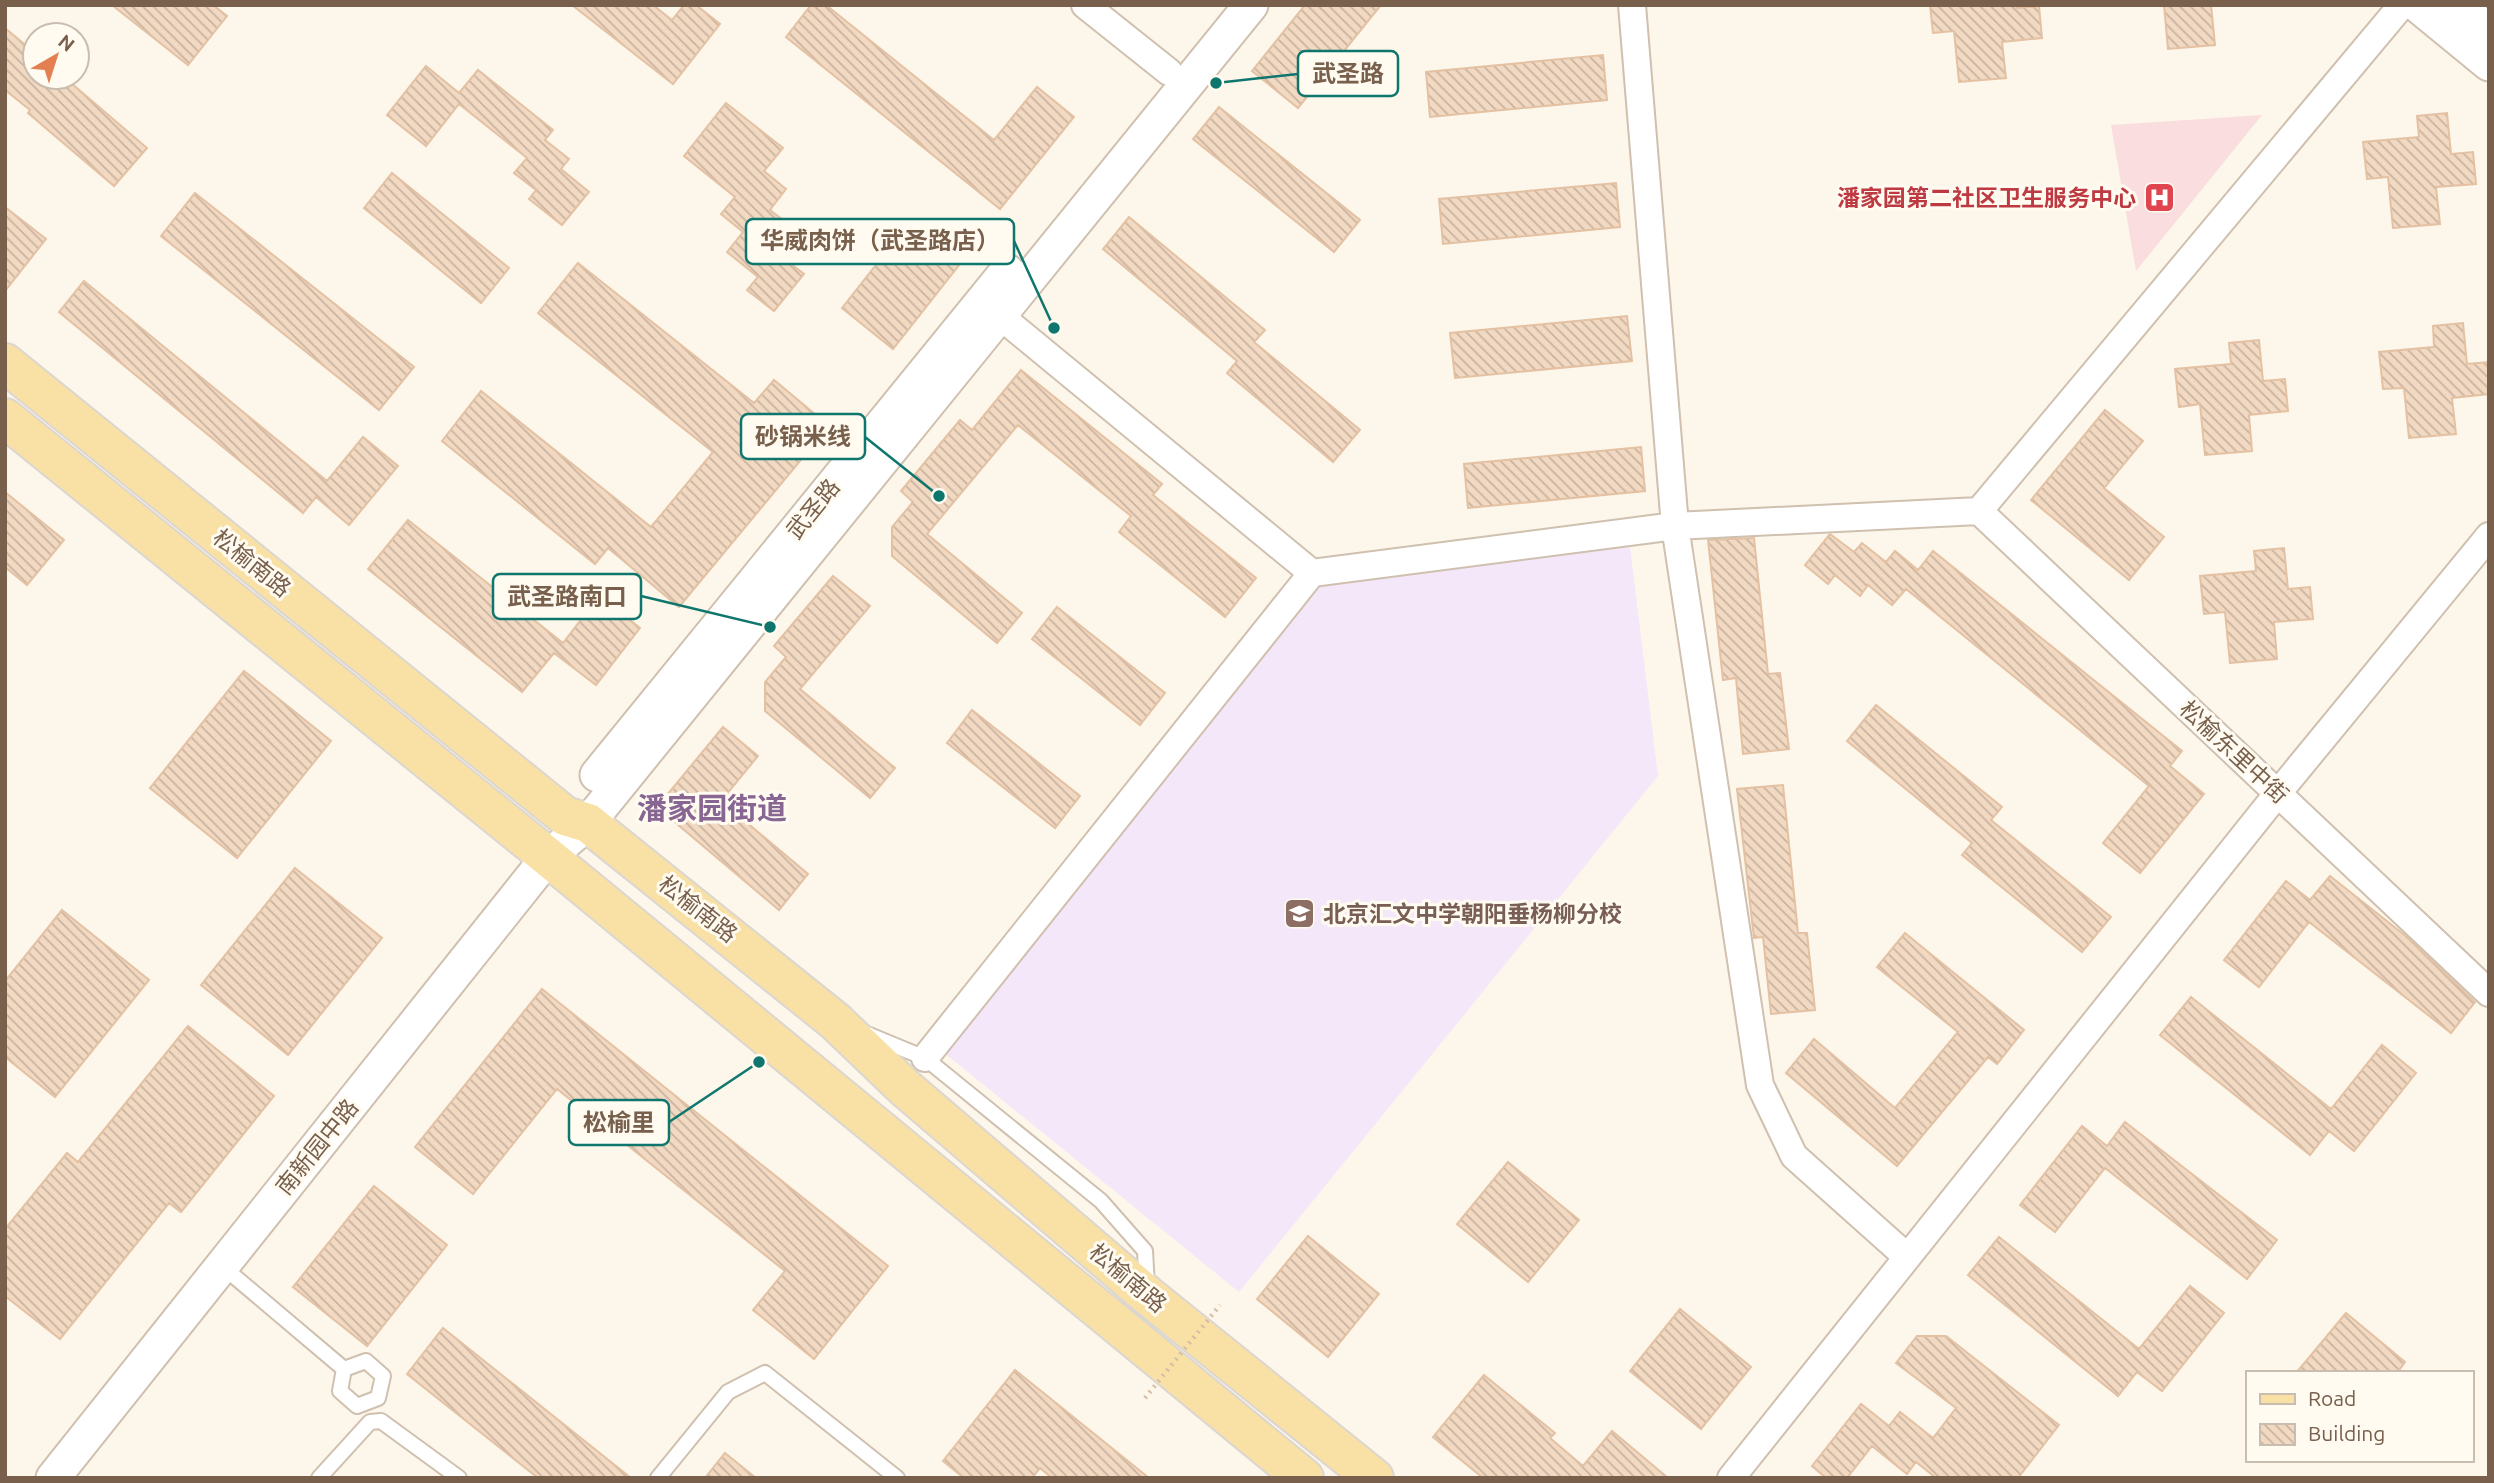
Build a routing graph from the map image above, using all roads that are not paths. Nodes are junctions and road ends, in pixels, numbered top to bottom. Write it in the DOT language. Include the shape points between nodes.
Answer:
graph roads {
  1 [pos="1085,5"];
  2 [pos="1223,5"];
  3 [pos="1251,5"];
  4 [pos="1632,5"];
  5 [pos="2402,5"];
  6 [pos="2417,5"];
  7 [pos="2457,5"];
  8 [pos="2489,31"];
  9 [pos="2489,64"];
  10 [pos="1168,72"];
  11 [pos="1000,316"];
  12 [pos="5,363"];
  13 [pos="5,418"];
  14 [pos="1979,511"];
  15 [pos="1675,526"];
  16 [pos="2489,536"];
  17 [pos="1312,573"];
  18 [pos="2278,793"];
  19 [pos="576,819"];
  20 [pos="548,857"];
  21 [pos="2489,993"];
  22 [pos="835,1021"];
  23 [pos="925,1058"];
  24 [pos="1906,1256"];
  25 [pos="222,1266"];
  26 [pos="1147,1295"];
  27 [pos="344,1369"];
  28 [pos="370,1401"];
  29 [pos="381,1421"];
  30 [pos="53,1478"];
  31 [pos="319,1478"];
  32 [pos="459,1478"];
  33 [pos="658,1478"];
  34 [pos="897,1478"];
  35 [pos="1304,1478"];
  36 [pos="1374,1478"];
  37 [pos="1731,1478"];
  1 -- 10 [label="street"];
  2 -- 10 [label="street, 武圣路"];
  3 -- 11 [label="street, 武圣路"];
  4 -- 15 [label="street"];
  5 -- 14 [label="street"];
  6 -- 9 [label="street"];
  7 -- 8 [label="street"];
  10 -- 19 [label="street, 武圣路"];
  11 -- 17 [label="street"];
  11 -- 19 [label="street, 武圣路"];
  12 -- 19 [label="main road, 松榆南路"];
  13 -- 20 [label="main road, 松榆南路"];
  14 -- 15 [label="street"];
  14 -- 18 [label="street, 松榆东里中街"];
  15 -- 17 [label="street"];
  15 -- 24 [label="street" via="1760,1085 1794,1156"];
  16 -- 18 [label="street"];
  17 -- 23 [label="street"];
  18 -- 21 [label="street, 松榆东里中街"];
  18 -- 24 [label="street"];
  19 -- 20 [label="street, 南新园中路"];
  19 -- 22 [label="main road, 松榆南路"];
  20 -- 25 [label="street, 南新园中路"];
  20 -- 35 [label="main road, 松榆南路"];
  22 -- 23 [label="lane"];
  22 -- 26 [label="main road, 松榆南路" via="905,1088"];
  23 -- 26 [label="lane" via="1101,1201 1145,1251"];
  24 -- 37 [label="street"];
  25 -- 27 [label="lane"];
  25 -- 30 [label="street, 南新园中路"];
  26 -- 36 [label="main road, 松榆南路"];
  27 -- 28 [label="lane" via="340,1391 357,1406"];
  27 -- 28 [label="lane" via="366,1362 383,1376 379,1398"];
  28 -- 29 [label="lane"];
  29 -- 31 [label="lane" via="370,1422"];
  29 -- 32 [label="lane"];
  33 -- 34 [label="lane" via="728,1392 765,1373"];
}
